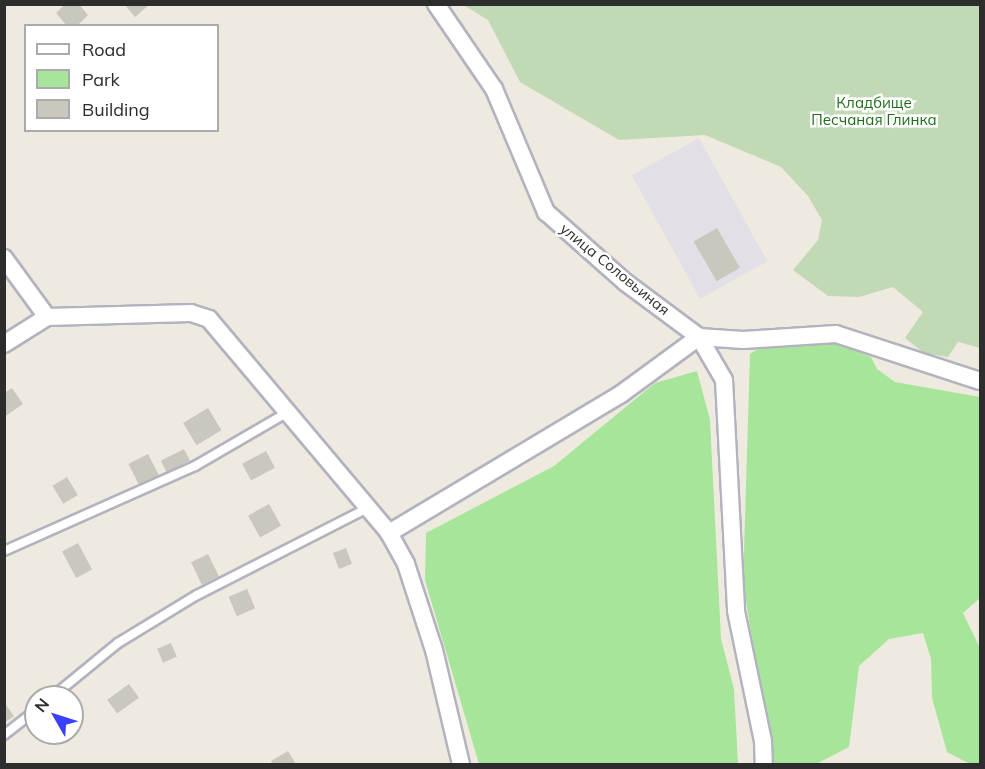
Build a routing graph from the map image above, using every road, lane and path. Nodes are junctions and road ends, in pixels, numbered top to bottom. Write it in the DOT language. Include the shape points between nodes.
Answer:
graph roads {
  1 [pos="436,4"];
  2 [pos="4,258"];
  3 [pos="47,317"];
  4 [pos="699,337"];
  5 [pos="4,344"];
  6 [pos="981,381"];
  7 [pos="288,412"];
  8 [pos="368,508"];
  9 [pos="389,533"];
  10 [pos="4,551"];
  11 [pos="67,685"];
  12 [pos="24,719"];
  13 [pos="4,735"];
  14 [pos="462,765"];
  15 [pos="764,765"];
  1 -- 4 [label="street, улица Соловьиная" via="494,89 546,212 625,282"];
  2 -- 3 [label="street"];
  3 -- 5 [label="street"];
  3 -- 7 [label="street" via="191,313 209,319"];
  4 -- 6 [label="street" via="743,340 836,334"];
  4 -- 9 [label="street" via="621,394"];
  4 -- 15 [label="street" via="724,380 735,611 763,741"];
  7 -- 8 [label="street"];
  7 -- 10 [label="lane" via="195,466"];
  8 -- 9 [label="street"];
  8 -- 11 [label="lane" via="128,637"];
  9 -- 14 [label="street" via="406,564 434,650"];
  12 -- 13 [label="lane"];
}
